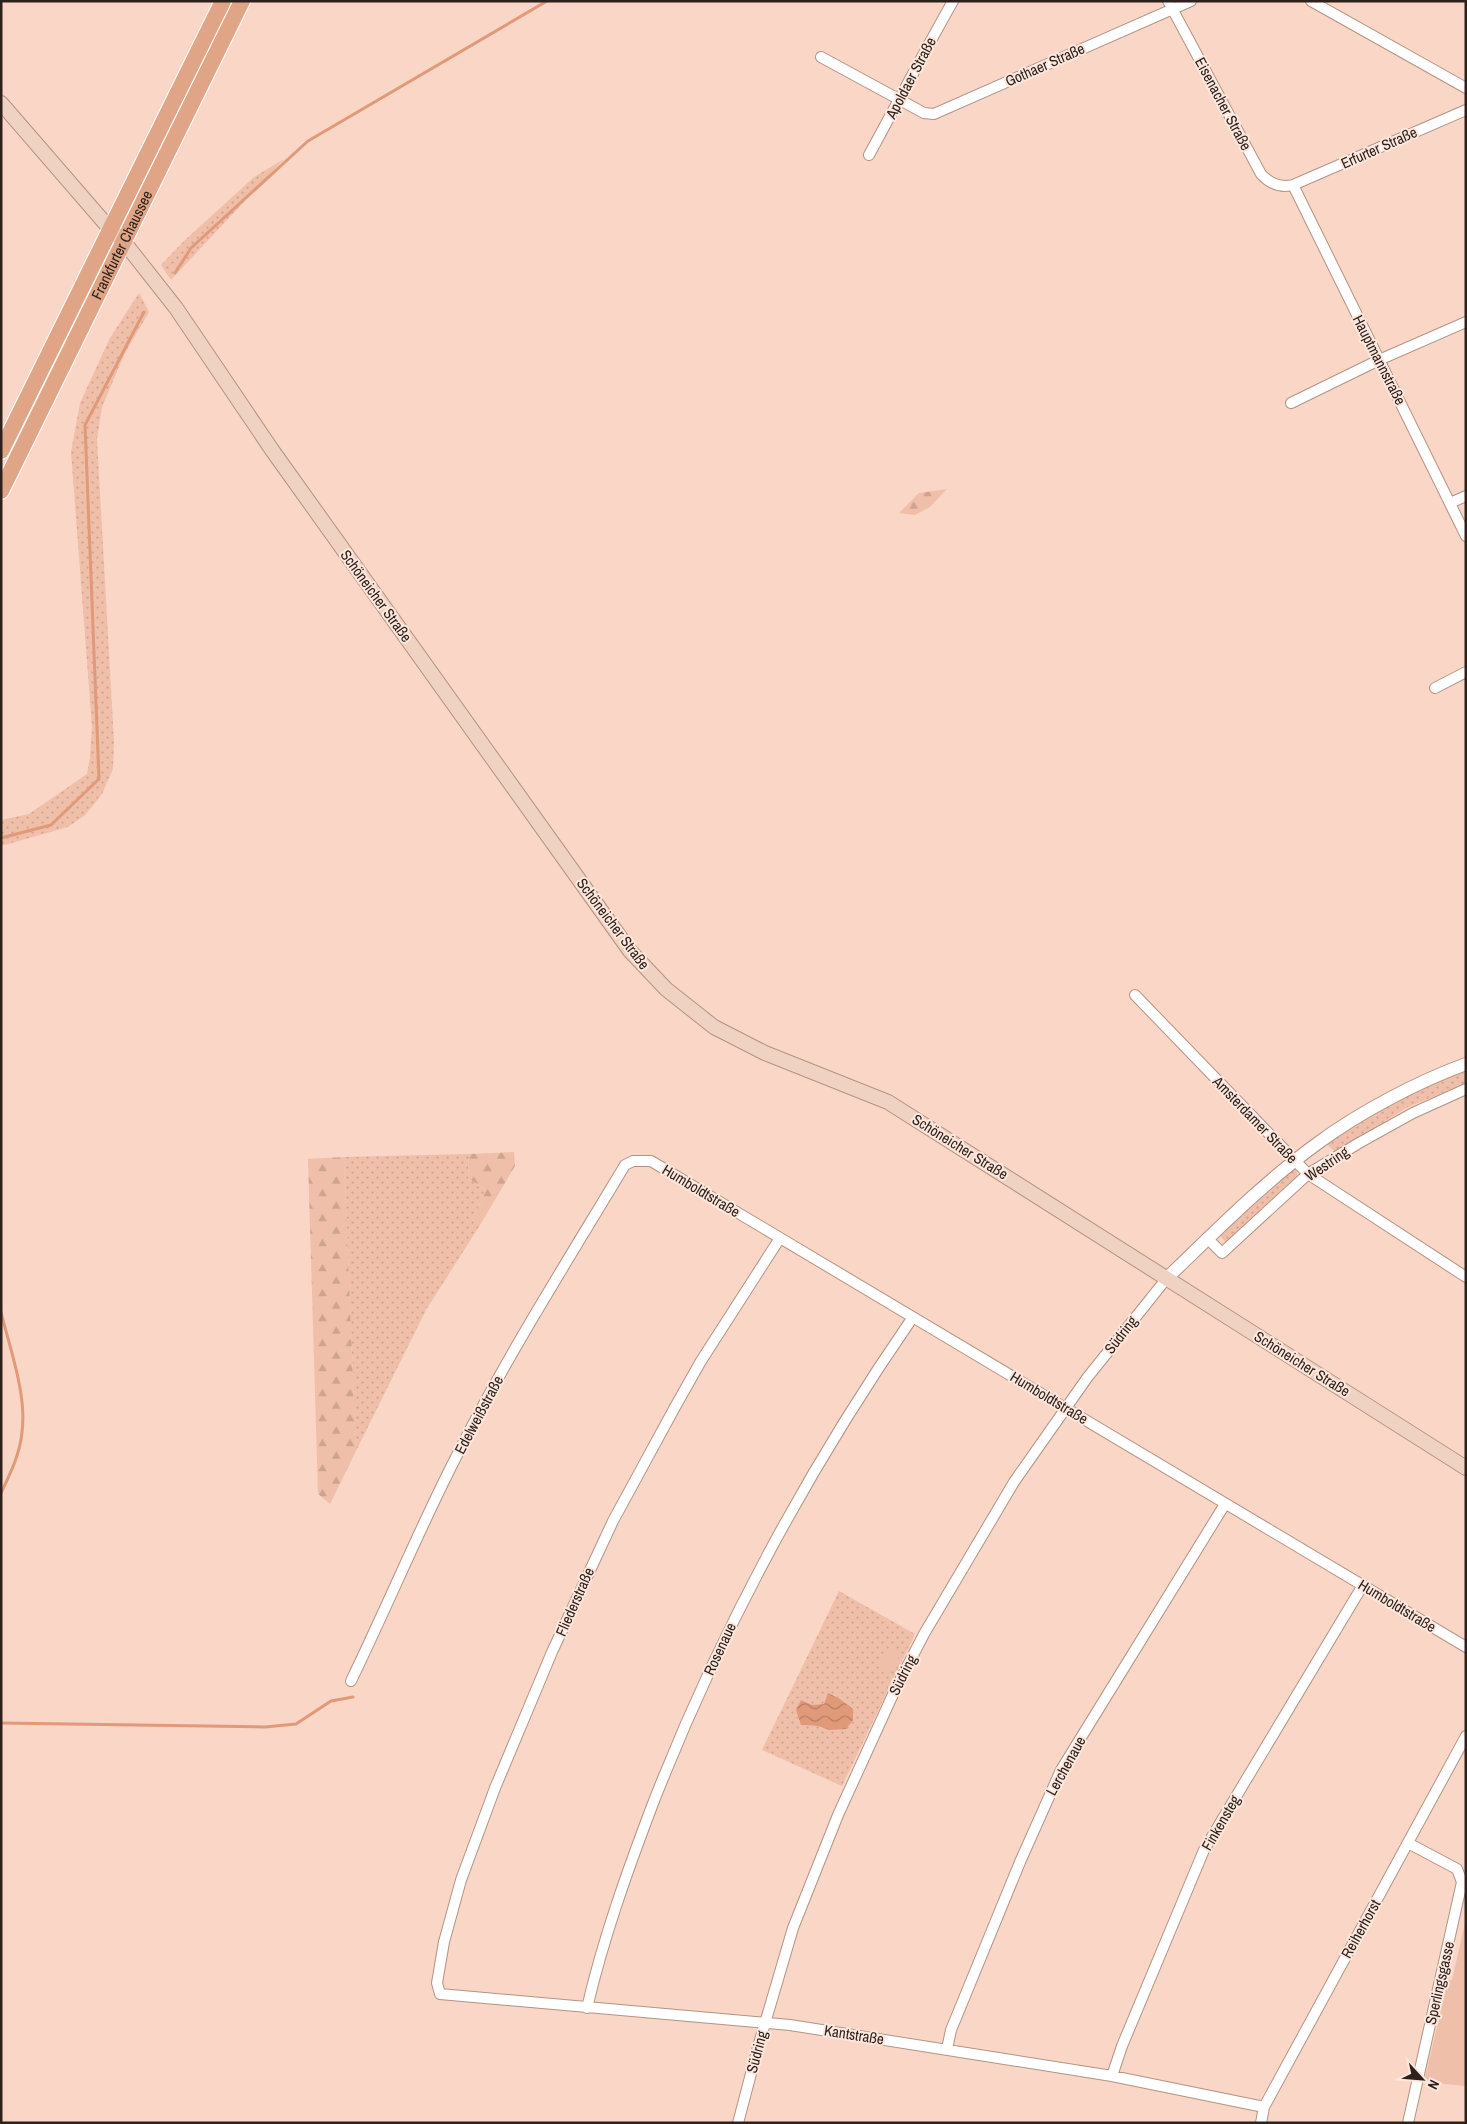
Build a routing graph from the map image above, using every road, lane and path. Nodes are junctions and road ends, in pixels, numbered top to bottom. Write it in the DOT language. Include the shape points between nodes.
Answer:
graph roads {
  1 [pos="223,1"];
  2 [pos="242,1"];
  3 [pos="953,1"];
  4 [pos="1191,1"];
  5 [pos="1311,1"];
  6 [pos="1170,5"];
  7 [pos="822,57"];
  8 [pos="1466,88"];
  9 [pos="900,99"];
  10 [pos="1,103"];
  11 [pos="1466,110"];
  12 [pos="869,155"];
  13 [pos="1293,185"];
  14 [pos="110,229"];
  15 [pos="124,242"];
  16 [pos="1466,322"];
  17 [pos="1379,360"];
  18 [pos="1291,403"];
  19 [pos="1,451"];
  20 [pos="1,491"];
  21 [pos="1466,496"];
  22 [pos="1450,503"];
  23 [pos="1466,536"];
  24 [pos="1466,672"];
  25 [pos="1434,688"];
  26 [pos="1135,995"];
  27 [pos="1466,1064"];
  28 [pos="1466,1090"];
  29 [pos="630,1161"];
  30 [pos="1295,1161"];
  31 [pos="1308,1174"];
  32 [pos="780,1238"];
  33 [pos="1208,1239"];
  34 [pos="1466,1277"];
  35 [pos="1167,1278"];
  36 [pos="913,1317"];
  37 [pos="1066,1407"];
  38 [pos="1466,1468"];
  39 [pos="1225,1504"];
  40 [pos="1363,1586"];
  41 [pos="1466,1647"];
  42 [pos="351,1681"];
  43 [pos="1466,1736"];
  44 [pos="1408,1843"];
  45 [pos="440,1994"];
  46 [pos="587,2008"];
  47 [pos="765,2023"];
  48 [pos="947,2049"];
  49 [pos="1112,2076"];
  50 [pos="1264,2107"];
  51 [pos="738,2123"];
  52 [pos="1261,2123"];
  53 [pos="1408,2123"];
  1 -- 14 [label="main road, Frankfurter Chaussee"];
  2 -- 15 [label="main road, Frankfurter Chaussee"];
  3 -- 9 [label="street, Apoldaer Straße"];
  4 -- 6 [label="street, Gothaer Straße"];
  5 -- 8 [label="street"];
  6 -- 9 [label="street, Gothaer Straße" via="934,114 924,113"];
  6 -- 13 [label="street, Eisenacher Straße" via="1261,174 1276,185"];
  7 -- 9 [label="street, Gothaer Straße"];
  9 -- 12 [label="street, Apoldaer Straße"];
  10 -- 14 [label="main road, Schöneicher Straße"];
  11 -- 13 [label="street, Erfurter Straße"];
  13 -- 17 [label="street, Hauptmannstraße"];
  14 -- 15 [label="main road, Schöneicher Straße"];
  14 -- 19 [label="main road, Frankfurter Chaussee"];
  15 -- 20 [label="main road, Frankfurter Chaussee"];
  15 -- 35 [label="main road, Schöneicher Straße" via="176,308 290,474 624,943 649,972 688,1008 727,1035 888,1102"];
  16 -- 17 [label="street"];
  17 -- 18 [label="street"];
  17 -- 22 [label="street, Hauptmannstraße"];
  21 -- 22 [label="street"];
  22 -- 23 [label="street, Hauptmannstraße"];
  24 -- 25 [label="street"];
  26 -- 30 [label="street, Amsterdamer Straße"];
  27 -- 30 [label="street, Westring" via="1359,1116"];
  28 -- 31 [label="street, Westring" via="1414,1113"];
  29 -- 32 [label="street, Humboldtstraße" via="651,1161"];
  29 -- 42 [label="street, Edelweißstraße" via="544,1297 490,1393 450,1468"];
  30 -- 31 [label="street, Amsterdamer Straße"];
  30 -- 33 [label="street, Westring"];
  31 -- 33 [label="street, Westring" via="1222,1253"];
  31 -- 34 [label="street, Amsterdamer Straße"];
  32 -- 36 [label="street, Humboldtstraße"];
  32 -- 45 [label="street, Fliederstraße" via="671,1415 613,1521 552,1652 497,1783 461,1880 444,1942 438,1983"];
  33 -- 35 [label="street, Westring"];
  35 -- 37 [label="street, Südring"];
  35 -- 38 [label="main road, Schöneicher Straße"];
  36 -- 37 [label="street, Humboldtstraße"];
  36 -- 46 [label="street, Rosenaue" via="787,1520 708,1674 636,1848 601,1950"];
  37 -- 39 [label="street, Humboldtstraße"];
  37 -- 47 [label="street, Südring" via="985,1528 895,1690 838,1815 799,1914"];
  39 -- 40 [label="street, Humboldtstraße"];
  39 -- 48 [label="street, Lerchenaue" via="1061,1770 1000,1910 951,2030"];
  40 -- 41 [label="street, Humboldtstraße"];
  40 -- 49 [label="street, Finkensteg" via="1204,1850"];
  43 -- 44 [label="street, Reiherhorst"];
  44 -- 50 [label="street, Reiherhorst"];
  44 -- 53 [label="street, Sperlingsgasse" via="1457,1869 1462,1882"];
  45 -- 46 [label="street, Kantstraße"];
  46 -- 47 [label="street, Kantstraße"];
  47 -- 48 [label="street, Kantstraße"];
  47 -- 51 [label="street, Südring"];
  48 -- 49 [label="street, Kantstraße"];
  49 -- 50 [label="street, Kantstraße"];
  50 -- 52 [label="street, Reiherhorst"];
}
